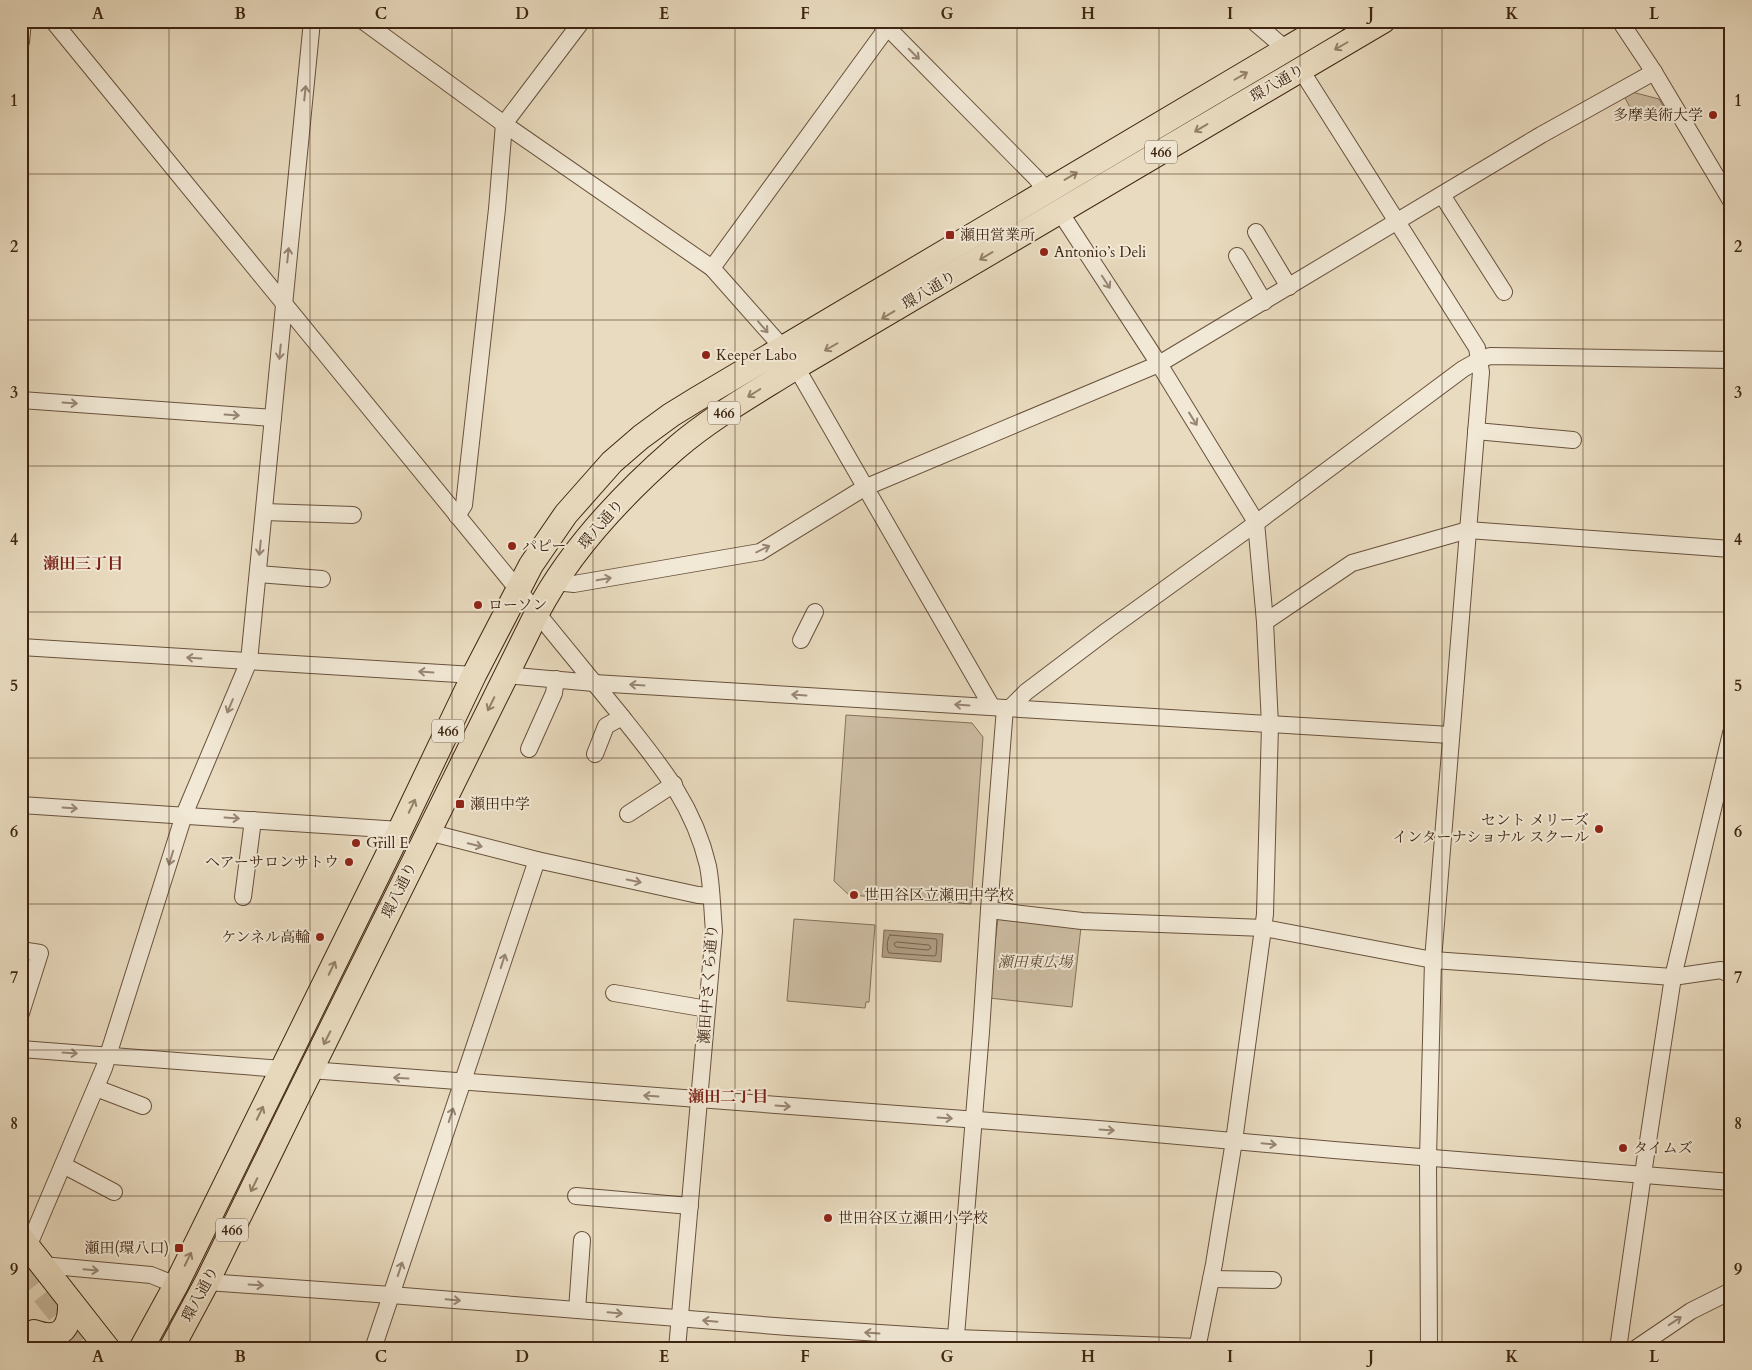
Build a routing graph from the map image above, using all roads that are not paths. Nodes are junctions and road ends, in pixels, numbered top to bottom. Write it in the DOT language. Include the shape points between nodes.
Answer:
graph roads {
  1 [pos="23,21"];
  2 [pos="53,21"];
  3 [pos="312,21"];
  4 [pos="363,21"];
  5 [pos="582,21"];
  6 [pos="1253,21"];
  7 [pos="1334,21"];
  8 [pos="1383,21"];
  9 [pos="1620,21"];
  10 [pos="886,23"];
  11 [pos="21,42"];
  12 [pos="1286,50"];
  13 [pos="1301,70"];
  14 [pos="1654,72"];
  15 [pos="504,124"];
  16 [pos="1047,191"];
  17 [pos="1442,195"];
  18 [pos="1730,197"];
  19 [pos="1060,212"];
  20 [pos="1397,222"];
  21 [pos="1256,232"];
  22 [pos="1237,256"];
  23 [pos="926,262"];
  24 [pos="712,268"];
  25 [pos="939,284"];
  26 [pos="1289,287"];
  27 [pos="1504,292"];
  28 [pos="1264,302"];
  29 [pos="284,303"];
  30 [pos="782,347"];
  31 [pos="1479,360"];
  32 [pos="1731,360"];
  33 [pos="1159,364"];
  34 [pos="796,368"];
  35 [pos="21,400"];
  36 [pos="273,418"];
  37 [pos="1476,431"];
  38 [pos="1574,440"];
  39 [pos="864,488"];
  40 [pos="264,512"];
  41 [pos="353,515"];
  42 [pos="457,516"];
  43 [pos="1256,522"];
  44 [pos="1468,530"];
  45 [pos="1731,549"];
  46 [pos="258,574"];
  47 [pos="322,579"];
  48 [pos="555,582"];
  49 [pos="518,590"];
  50 [pos="815,612"];
  51 [pos="537,613"];
  52 [pos="1265,622"];
  53 [pos="801,640"];
  54 [pos="21,647"];
  55 [pos="249,661"];
  56 [pos="505,675"];
  57 [pos="474,676"];
  58 [pos="556,679"];
  59 [pos="594,683"];
  60 [pos="1002,708"];
  61 [pos="622,716"];
  62 [pos="1270,724"];
  63 [pos="1731,733"];
  64 [pos="1450,735"];
  65 [pos="529,748"];
  66 [pos="595,754"];
  67 [pos="674,784"];
  68 [pos="21,805"];
  69 [pos="628,814"];
  70 [pos="184,815"];
  71 [pos="253,820"];
  72 [pos="400,830"];
  73 [pos="428,832"];
  74 [pos="537,860"];
  75 [pos="712,896"];
  76 [pos="243,897"];
  77 [pos="989,910"];
  78 [pos="1264,928"];
  79 [pos="21,950"];
  80 [pos="1432,960"];
  81 [pos="1731,975"];
  82 [pos="1673,976"];
  83 [pos="614,993"];
  84 [pos="707,1009"];
  85 [pos="21,1013"];
  86 [pos="21,1049"];
  87 [pos="109,1055"];
  88 [pos="282,1069"];
  89 [pos="310,1070"];
  90 [pos="463,1081"];
  91 [pos="96,1088"];
  92 [pos="699,1100"];
  93 [pos="143,1106"];
  94 [pos="974,1121"];
  95 [pos="1234,1141"];
  96 [pos="1428,1158"];
  97 [pos="63,1165"];
  98 [pos="1643,1174"];
  99 [pos="1731,1182"];
  100 [pos="114,1192"];
  101 [pos="576,1196"];
  102 [pos="690,1206"];
  103 [pos="582,1240"];
  104 [pos="31,1250"];
  105 [pos="1211,1280"];
  106 [pos="1272,1280"];
  107 [pos="207,1282"];
  108 [pos="176,1285"];
  109 [pos="1731,1291"];
  110 [pos="391,1295"];
  111 [pos="70,1301"];
  112 [pos="577,1310"];
  113 [pos="680,1318"];
  114 [pos="34,1333"];
  115 [pos="147,1339"];
  116 [pos="955,1343"];
  117 [pos="104,1344"];
  118 [pos="1197,1348"];
  119 [pos="171,1349"];
  120 [pos="373,1349"];
  121 [pos="677,1349"];
  122 [pos="1428,1349"];
  123 [pos="1618,1349"];
  124 [pos="1635,1349"];
  1 -- 11 [label="street"];
  2 -- 29 [label="street, 瀬田中さくら通り"];
  29 -- 3 [label="street, one-way"];
  4 -- 15 [label="street"];
  5 -- 15 [label="street"];
  6 -- 12 [label="street"];
  7 -- 12 [label="highway, 環八通り / 466"];
  8 -- 13 [label="highway, 環八通り / 466, one-way"];
  9 -- 14 [label="street"];
  10 -- 16 [label="street, one-way"];
  10 -- 24 [label="street"];
  16 -- 12 [label="highway, 環八通り / 466, one-way"];
  13 -- 19 [label="highway, 環八通り / 466, one-way"];
  13 -- 20 [label="street"];
  14 -- 17 [label="street"];
  14 -- 18 [label="street"];
  15 -- 24 [label="street"];
  15 -- 42 [label="street" via="464,504"];
  16 -- 23 [label="highway, 環八通り / 466"];
  17 -- 20 [label="street"];
  17 -- 27 [label="street"];
  19 -- 25 [label="highway, 環八通り / 466, one-way"];
  19 -- 33 [label="street, one-way"];
  20 -- 26 [label="street"];
  20 -- 31 [label="street" via="1477,348"];
  21 -- 26 [label="street"];
  22 -- 28 [label="street"];
  23 -- 25 [label="highway"];
  23 -- 30 [label="highway, 環八通り / 466"];
  24 -- 30 [label="street, one-way"];
  25 -- 34 [label="highway, 環八通り / 466, one-way"];
  26 -- 28 [label="street"];
  28 -- 33 [label="street"];
  29 -- 36 [label="street, one-way"];
  29 -- 42 [label="street, 瀬田中さくら通り"];
  30 -- 34 [label="street"];
  30 -- 49 [label="highway, 環八通り / 466" via="671,415 612,462 566,514"];
  31 -- 32 [label="street" via="1490,356"];
  31 -- 37 [label="street"];
  31 -- 43 [label="street" via="1462,369"];
  33 -- 39 [label="street"];
  33 -- 43 [label="street, one-way"];
  34 -- 39 [label="street"];
  34 -- 48 [label="highway, 環八通り / 466, one-way" via="732,407 676,448 594,529"];
  35 -- 36 [label="street, one-way"];
  36 -- 40 [label="street"];
  37 -- 38 [label="street"];
  37 -- 44 [label="street"];
  48 -- 39 [label="street, one-way" via="574,584 760,552"];
  39 -- 60 [label="street"];
  40 -- 41 [label="street"];
  40 -- 46 [label="street, one-way"];
  42 -- 49 [label="street, 瀬田中さくら通り"];
  43 -- 52 [label="street"];
  43 -- 60 [label="street"];
  44 -- 45 [label="street"];
  44 -- 52 [label="street" via="1352,563"];
  44 -- 64 [label="street"];
  46 -- 47 [label="street"];
  46 -- 55 [label="street"];
  48 -- 51 [label="highway, 環八通り / 466"];
  49 -- 51 [label="street, 瀬田中さくら通り"];
  49 -- 57 [label="highway, 環八通り / 466"];
  50 -- 53 [label="street"];
  51 -- 56 [label="highway, 環八通り / 466"];
  51 -- 59 [label="street, 瀬田中さくら通り"];
  52 -- 62 [label="street"];
  55 -- 54 [label="street, one-way"];
  57 -- 55 [label="street, one-way"];
  55 -- 70 [label="street, one-way"];
  56 -- 58 [label="street"];
  56 -- 73 [label="highway, 環八通り / 466, one-way"];
  72 -- 57 [label="highway, 環八通り / 466, one-way"];
  58 -- 59 [label="street"];
  58 -- 65 [label="street" via="554,693"];
  60 -- 59 [label="street, one-way"];
  59 -- 61 [label="street, 瀬田中さくら通り"];
  60 -- 62 [label="street"];
  60 -- 77 [label="street"];
  61 -- 66 [label="street" via="606,726"];
  61 -- 67 [label="street, 瀬田中さくら通り"];
  62 -- 64 [label="street"];
  62 -- 78 [label="street"];
  63 -- 82 [label="street"];
  64 -- 80 [label="street"];
  67 -- 69 [label="street"];
  67 -- 75 [label="street, 瀬田中さくら通り" via="696,829 708,866"];
  68 -- 70 [label="street, one-way"];
  70 -- 71 [label="street, one-way"];
  70 -- 87 [label="street, one-way"];
  71 -- 72 [label="street"];
  71 -- 76 [label="street"];
  88 -- 72 [label="highway, 環八通り / 466, one-way"];
  73 -- 74 [label="street, one-way"];
  73 -- 89 [label="highway, 環八通り / 466, one-way"];
  74 -- 75 [label="street, one-way"];
  90 -- 74 [label="street, one-way"];
  75 -- 84 [label="street, 瀬田中さくら通り" via="714,931"];
  77 -- 78 [label="street" via="1082,921"];
  77 -- 94 [label="street"];
  78 -- 80 [label="street"];
  78 -- 95 [label="street"];
  79 -- 85 [label="street" via="40,953"];
  80 -- 82 [label="street"];
  80 -- 96 [label="street"];
  81 -- 82 [label="street" via="1720,970"];
  82 -- 98 [label="street"];
  83 -- 84 [label="street"];
  84 -- 92 [label="street, 瀬田中さくら通り"];
  86 -- 87 [label="street, one-way"];
  87 -- 88 [label="street"];
  87 -- 91 [label="street"];
  108 -- 88 [label="highway, 環八通り / 466, one-way"];
  90 -- 89 [label="street, one-way"];
  89 -- 107 [label="highway, 環八通り / 466, one-way"];
  92 -- 90 [label="street, one-way"];
  110 -- 90 [label="street, one-way"];
  91 -- 93 [label="street"];
  91 -- 97 [label="street"];
  92 -- 94 [label="street, one-way"];
  92 -- 102 [label="street, 瀬田中さくら通り"];
  94 -- 95 [label="street, one-way"];
  94 -- 116 [label="street"];
  95 -- 96 [label="street, one-way"];
  95 -- 105 [label="street"];
  96 -- 98 [label="street"];
  96 -- 122 [label="street"];
  97 -- 100 [label="street"];
  97 -- 104 [label="street"];
  98 -- 99 [label="street"];
  98 -- 123 [label="street"];
  101 -- 102 [label="street"];
  102 -- 113 [label="street, 瀬田中さくら通り"];
  103 -- 112 [label="street"];
  104 -- 108 [label="street, one-way" via="151,1275"];
  104 -- 111 [label="highway"];
  105 -- 106 [label="street"];
  105 -- 118 [label="street"];
  107 -- 110 [label="street, one-way"];
  107 -- 119 [label="highway, 環八通り / 466"];
  108 -- 115 [label="highway, 環八通り / 466"];
  124 -- 109 [label="street, one-way" via="1691,1310"];
  110 -- 112 [label="street, one-way"];
  110 -- 120 [label="street"];
  111 -- 114 [label="highway" via="70,1315 62,1331 53,1336"];
  111 -- 117 [label="highway"];
  112 -- 113 [label="street, one-way"];
  116 -- 113 [label="street, one-way"];
  113 -- 121 [label="street, 瀬田中さくら通り"];
  115 -- 117 [label="highway"];
  116 -- 118 [label="street"];
}
